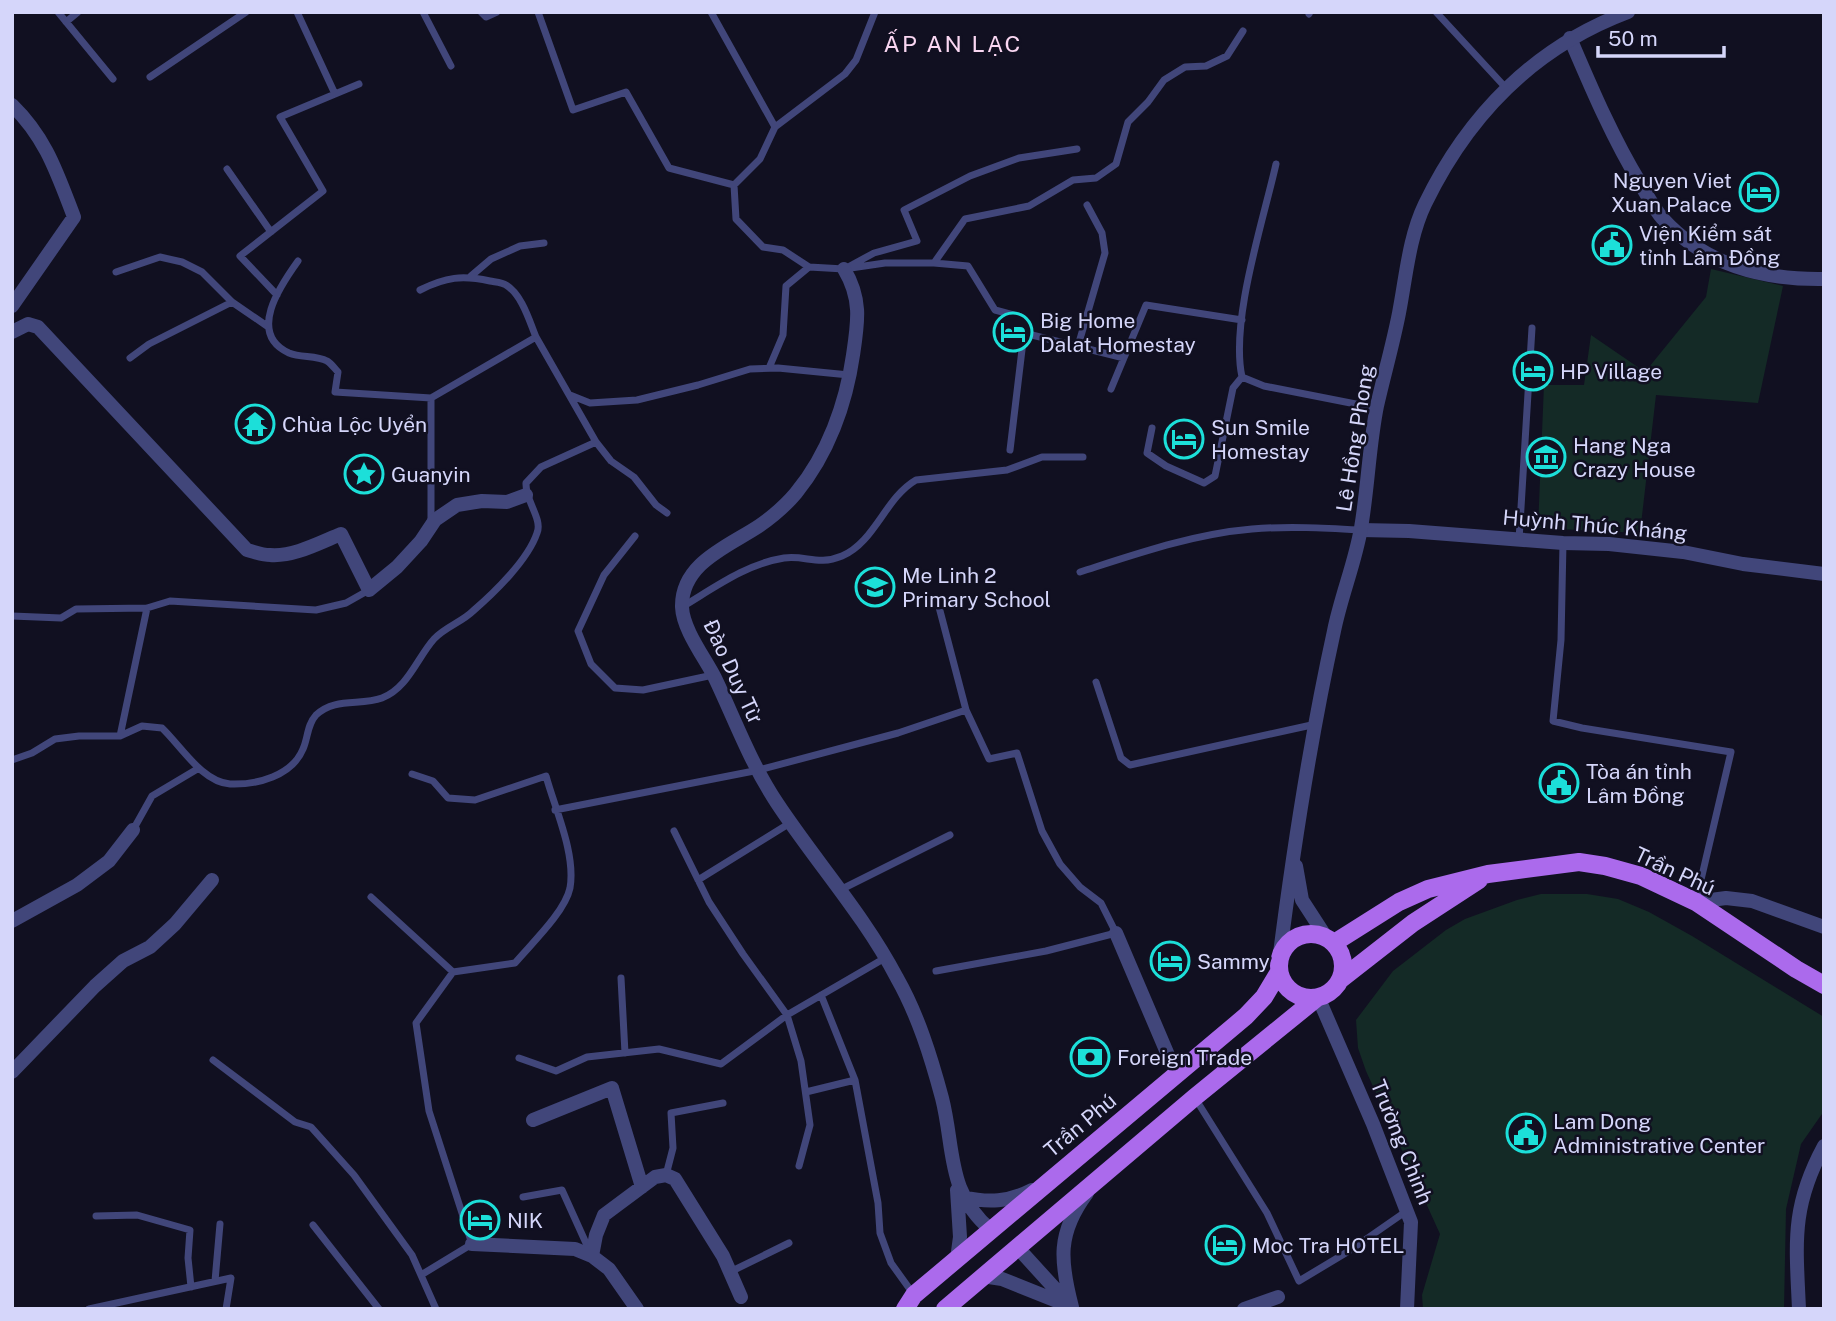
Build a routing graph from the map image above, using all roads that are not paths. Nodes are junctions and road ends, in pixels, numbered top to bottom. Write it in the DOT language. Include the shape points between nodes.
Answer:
graph roads {
  1 [pos="58,12"];
  2 [pos="78,12"];
  3 [pos="246,12"];
  4 [pos="297,12"];
  5 [pos="481,12"];
  6 [pos="497,12"];
  7 [pos="538,12"];
  8 [pos="711,12"];
  9 [pos="875,12"];
  10 [pos="1436,12"];
  11 [pos="1628,12"];
  12 [pos="427,13"];
  13 [pos="66,22"];
  14 [pos="1243,31"];
  15 [pos="1570,38"];
  16 [pos="451,66"];
  17 [pos="150,77"];
  18 [pos="113,79"];
  19 [pos="359,84"];
  20 [pos="1506,88"];
  21 [pos="335,94"];
  22 [pos="12,105"];
  23 [pos="775,127"];
  24 [pos="1077,149"];
  25 [pos="1276,164"];
  26 [pos="227,169"];
  27 [pos="734,185"];
  28 [pos="1087,205"];
  29 [pos="271,232"];
  30 [pos="544,243"];
  31 [pos="298,261"];
  32 [pos="934,263"];
  33 [pos="809,267"];
  34 [pos="844,269"];
  35 [pos="116,272"];
  36 [pos="471,276"];
  37 [pos="1824,279"];
  38 [pos="421,290"];
  39 [pos="277,295"];
  40 [pos="232,302"];
  41 [pos="12,306"];
  42 [pos="1242,320"];
  43 [pos="267,326"];
  44 [pos="1532,328"];
  45 [pos="12,332"];
  46 [pos="1024,333"];
  47 [pos="536,337"];
  48 [pos="1078,346"];
  49 [pos="130,358"];
  50 [pos="1125,358"];
  51 [pos="769,368"];
  52 [pos="850,375"];
  53 [pos="1242,377"];
  54 [pos="1111,389"];
  55 [pos="569,395"];
  56 [pos="431,398"];
  57 [pos="1377,408"];
  58 [pos="1153,428"];
  59 [pos="596,442"];
  60 [pos="1010,450"];
  61 [pos="1083,457"];
  62 [pos="526,495"];
  63 [pos="667,513"];
  64 [pos="431,526"];
  65 [pos="1361,530"];
  66 [pos="635,536"];
  67 [pos="1519,540"];
  68 [pos="1563,543"];
  69 [pos="1080,572"];
  70 [pos="1824,574"];
  71 [pos="369,590"];
  72 [pos="682,607"];
  73 [pos="939,607"];
  74 [pos="147,608"];
  75 [pos="12,616"];
  76 [pos="714,675"];
  77 [pos="1096,682"];
  78 [pos="966,710"];
  79 [pos="1317,724"];
  80 [pos="120,736"];
  81 [pos="12,760"];
  82 [pos="199,768"];
  83 [pos="759,770"];
  84 [pos="412,774"];
  85 [pos="555,810"];
  86 [pos="790,823"];
  87 [pos="133,830"];
  88 [pos="674,831"];
  89 [pos="950,835"];
  90 [pos="1293,850"];
  91 [pos="1488,874"];
  92 [pos="212,880"];
  93 [pos="698,880"];
  94 [pos="839,890"];
  95 [pos="371,897"];
  96 [pos="1696,902"];
  97 [pos="12,921"];
  98 [pos="1824,928"];
  99 [pos="1116,933"];
  100 [pos="1330,940"];
  101 [pos="885,958"];
  102 [pos="1279,967"];
  103 [pos="936,971"];
  104 [pos="453,972"];
  105 [pos="621,978"];
  106 [pos="1340,980"];
  107 [pos="1824,985"];
  108 [pos="821,995"];
  109 [pos="1318,997"];
  110 [pos="787,1015"];
  111 [pos="625,1053"];
  112 [pos="519,1058"];
  113 [pos="213,1060"];
  114 [pos="12,1072"];
  115 [pos="1179,1073"];
  116 [pos="855,1080"];
  117 [pos="806,1092"];
  118 [pos="1195,1097"];
  119 [pos="723,1104"];
  120 [pos="533,1120"];
  121 [pos="1824,1146"];
  122 [pos="799,1166"];
  123 [pos="666,1175"];
  124 [pos="956,1178"];
  125 [pos="1099,1178"];
  126 [pos="1046,1184"];
  127 [pos="642,1187"];
  128 [pos="523,1197"];
  129 [pos="963,1197"];
  130 [pos="1408,1210"];
  131 [pos="96,1216"];
  132 [pos="220,1224"];
  133 [pos="313,1225"];
  134 [pos="991,1230"];
  135 [pos="789,1243"];
  136 [pos="472,1244"];
  137 [pos="1017,1247"];
  138 [pos="592,1256"];
  139 [pos="957,1259"];
  140 [pos="730,1272"];
  141 [pos="421,1275"];
  142 [pos="982,1276"];
  143 [pos="215,1281"];
  144 [pos="191,1287"];
  145 [pos="741,1297"];
  146 [pos="909,1302"];
  147 [pos="1279,1303"];
  148 [pos="1073,1308"];
  149 [pos="89,1309"];
  150 [pos="226,1309"];
  151 [pos="379,1309"];
  152 [pos="436,1309"];
  153 [pos="637,1309"];
  154 [pos="945,1309"];
  155 [pos="1244,1309"];
  156 [pos="1407,1309"];
  157 [pos="1799,1309"];
  1 -- 13 [label="lane"];
  2 -- 13 [label="lane"];
  3 -- 17 [label="lane"];
  4 -- 21 [label="lane"];
  5 -- 6 [label="lane" via="486,17"];
  7 -- 27 [label="lane" via="573,110 626,92 669,167"];
  8 -- 23 [label="lane"];
  9 -- 23 [label="lane" via="856,60 845,74"];
  10 -- 20 [label="lane"];
  11 -- 15 [label="street, Lê Hồng Phong"];
  12 -- 16 [label="lane"];
  13 -- 18 [label="lane"];
  14 -- 32 [label="lane" via="1227,55 1206,66 1185,67 1164,80 1128,122 1116,164 1096,178 1073,180 1029,206 965,219"];
  15 -- 20 [label="street, Lê Hồng Phong"];
  15 -- 37 [label="street" via="1634,174 1671,227 1719,261 1742,270 1792,280"];
  19 -- 21 [label="lane"];
  20 -- 57 [label="street, Lê Hồng Phong" via="1444,168 1424,206"];
  21 -- 29 [label="lane" via="280,117 323,191"];
  22 -- 41 [label="street" via="31,123 74,217"];
  23 -- 27 [label="lane" via="760,159"];
  24 -- 34 [label="lane" via="1019,158 915,204 904,210 917,240 874,253"];
  25 -- 42 [label="lane"];
  26 -- 29 [label="lane"];
  27 -- 33 [label="lane" via="736,219 763,247 783,250"];
  28 -- 48 [label="lane" via="1102,233 1105,253"];
  29 -- 39 [label="lane" via="240,256"];
  30 -- 36 [label="lane" via="510,250"];
  31 -- 39 [label="lane"];
  32 -- 34 [label="lane"];
  32 -- 46 [label="lane" via="968,266 995,310 1021,317"];
  33 -- 34 [label="lane"];
  33 -- 51 [label="lane" via="786,286 783,335"];
  34 -- 52 [label="street, Đào Duy Từ" via="857,301"];
  35 -- 40 [label="lane" via="160,257 182,262 202,272"];
  36 -- 38 [label="lane"];
  36 -- 47 [label="lane" via="505,284 526,312"];
  39 -- 43 [label="lane"];
  40 -- 43 [label="lane"];
  40 -- 49 [label="lane"];
  42 -- 50 [label="lane" via="1146,305"];
  42 -- 53 [label="lane"];
  43 -- 56 [label="lane" via="273,342 289,353 326,360 338,372 335,392"];
  44 -- 67 [label="lane"];
  45 -- 71 [label="street" via="28,324 38,327 247,550 279,555 341,534"];
  46 -- 48 [label="lane"];
  46 -- 60 [label="lane"];
  47 -- 55 [label="lane"];
  47 -- 56 [label="lane"];
  48 -- 50 [label="lane"];
  50 -- 54 [label="lane"];
  51 -- 52 [label="lane"];
  51 -- 55 [label="lane" via="750,369 637,400 590,403"];
  52 -- 72 [label="street, Đào Duy Từ" via="825,447 797,492 760,525 707,557 685,591"];
  53 -- 57 [label="lane" via="1264,386"];
  53 -- 58 [label="lane" via="1233,388 1215,476 1204,483 1147,453"];
  55 -- 59 [label="lane"];
  56 -- 64 [label="lane"];
  57 -- 65 [label="street, Lê Hồng Phong"];
  59 -- 62 [label="lane" via="541,467 526,483"];
  59 -- 63 [label="lane"];
  61 -- 72 [label="lane" via="1042,457 1007,470 916,480 904,487 867,536 844,555 821,562 786,558 764,562"];
  62 -- 64 [label="street" via="507,502 457,505"];
  62 -- 82 [label="lane" via="539,531 522,561 472,612 437,636 406,681 383,698 338,703 317,714 296,763 276,776 229,784"];
  64 -- 71 [label="street" via="397,567"];
  65 -- 67 [label="street, Huỳnh Thúc Kháng"];
  65 -- 69 [label="lane" via="1281,527 1230,532 1160,547"];
  65 -- 79 [label="street, Lê Hồng Phong" via="1334,628"];
  66 -- 76 [label="lane" via="604,575 578,631 591,664 615,688 643,690"];
  67 -- 68 [label="street, Huỳnh Thúc Kháng"];
  68 -- 70 [label="street, Huỳnh Thúc Kháng" via="1683,552"];
  68 -- 96 [label="lane" via="1553,721 1731,752"];
  71 -- 74 [label="lane" via="345,603 316,610 170,601"];
  72 -- 76 [label="street, Đào Duy Từ"];
  73 -- 78 [label="lane"];
  74 -- 75 [label="lane" via="83,608 61,618"];
  74 -- 80 [label="lane"];
  76 -- 83 [label="street, Đào Duy Từ"];
  77 -- 79 [label="lane" via="1121,758 1130,765"];
  78 -- 83 [label="lane"];
  78 -- 99 [label="lane" via="989,759 1017,753 1042,831 1060,864 1101,903"];
  79 -- 90 [label="street, Lê Hồng Phong"];
  80 -- 81 [label="lane" via="55,739"];
  80 -- 82 [label="lane" via="142,726 162,728"];
  82 -- 87 [label="lane" via="152,796"];
  83 -- 85 [label="lane"];
  83 -- 86 [label="street, Đào Duy Từ"];
  84 -- 85 [label="lane" via="433,781 448,799 475,800 546,776"];
  85 -- 104 [label="lane" via="570,858 570,889 559,910 515,963"];
  86 -- 93 [label="lane"];
  86 -- 94 [label="street, Đào Duy Từ"];
  87 -- 97 [label="street" via="108,860 77,885"];
  88 -- 93 [label="lane"];
  89 -- 94 [label="lane"];
  90 -- 100 [label="street" via="1302,900"];
  90 -- 102 [label="street, Lê Hồng Phong"];
  91 -- 96 [label="main road, Trần Phú" via="1579,862 1641,876"];
  91 -- 100 [label="main road, Trần Phú" via="1399,902"];
  91 -- 106 [label="main road, Trần Phú" via="1413,923"];
  92 -- 114 [label="street" via="175,924 94,986"];
  93 -- 110 [label="lane"];
  94 -- 101 [label="street, Đào Duy Từ"];
  95 -- 104 [label="lane"];
  96 -- 98 [label="street" via="1752,901"];
  96 -- 107 [label="main road, Trần Phú"];
  99 -- 103 [label="lane"];
  99 -- 115 [label="street"];
  100 -- 102 [label="main road" via="1306,934 1296,937 1288,943"];
  100 -- 106 [label="main road" via="1343,960"];
  101 -- 108 [label="lane"];
  101 -- 124 [label="street, Đào Duy Từ" via="926,1044 948,1123"];
  102 -- 109 [label="main road" via="1283,981 1297,995"];
  102 -- 115 [label="main road, Trần Phú" via="1264,997"];
  104 -- 136 [label="lane" via="416,1023 429,1111"];
  105 -- 111 [label="lane"];
  106 -- 109 [label="main road"];
  108 -- 110 [label="lane"];
  108 -- 116 [label="lane"];
  109 -- 118 [label="main road"];
  109 -- 130 [label="street, Trường Chinh"];
  110 -- 111 [label="lane" via="721,1064 659,1049"];
  110 -- 117 [label="lane"];
  111 -- 112 [label="lane" via="587,1057 556,1072"];
  113 -- 141 [label="lane" via="295,1122 312,1127 354,1175 412,1255"];
  115 -- 126 [label="main road, Trần Phú"];
  116 -- 117 [label="lane"];
  116 -- 146 [label="lane" via="880,1233"];
  117 -- 122 [label="lane" via="810,1125"];
  118 -- 125 [label="main road"];
  118 -- 130 [label="lane" via="1267,1213 1299,1281"];
  119 -- 123 [label="lane" via="671,1113 673,1148"];
  120 -- 127 [label="street" via="612,1088"];
  121 -- 157 [label="street" via="1800,1202 1796,1238"];
  123 -- 127 [label="street"];
  123 -- 140 [label="street" via="674,1179"];
  124 -- 129 [label="street, Đào Duy Từ"];
  124 -- 139 [label="street"];
  125 -- 137 [label="main road"];
  125 -- 148 [label="street" via="1079,1204 1065,1237 1064,1276"];
  126 -- 129 [label="street" via="995,1202"];
  126 -- 134 [label="main road, Trần Phú"];
  127 -- 138 [label="street" via="604,1215"];
  128 -- 138 [label="lane" via="562,1190"];
  129 -- 134 [label="street, Đào Duy Từ"];
  130 -- 156 [label="street, Trường Chinh" via="1412,1231"];
  131 -- 144 [label="lane" via="137,1215 190,1230"];
  132 -- 143 [label="lane"];
  133 -- 151 [label="lane"];
  134 -- 137 [label="main road"];
  134 -- 139 [label="main road, Trần Phú"];
  135 -- 140 [label="lane"];
  136 -- 138 [label="street" via="575,1249"];
  136 -- 141 [label="lane"];
  137 -- 142 [label="main road"];
  137 -- 148 [label="street"];
  138 -- 153 [label="street" via="609,1269"];
  139 -- 146 [label="main road, Trần Phú"];
  140 -- 145 [label="street"];
  141 -- 152 [label="lane"];
  142 -- 148 [label="street" via="1002,1279"];
  142 -- 154 [label="main road"];
  143 -- 144 [label="lane"];
  143 -- 150 [label="lane" via="231,1278"];
  144 -- 149 [label="lane"];
  147 -- 155 [label="street"];
}
